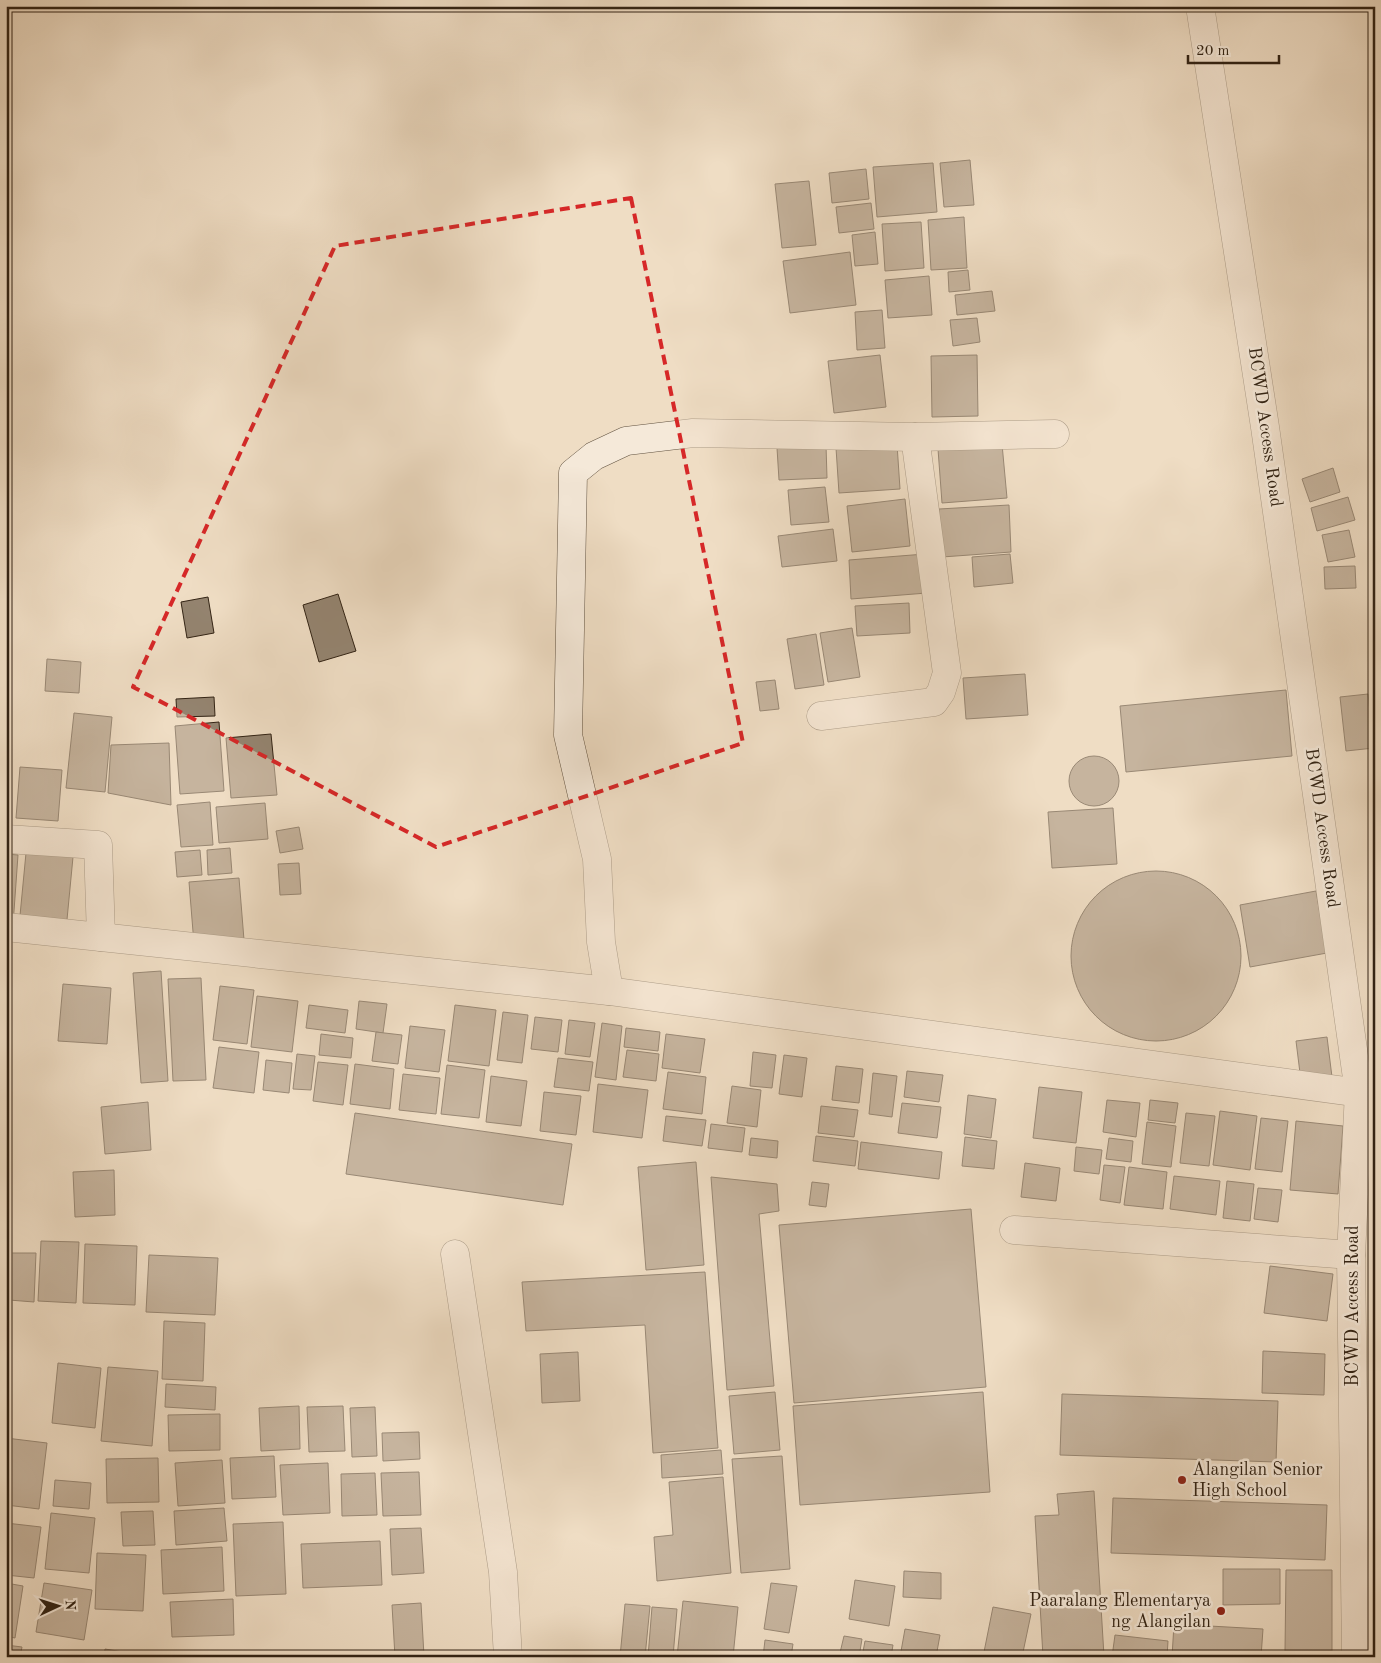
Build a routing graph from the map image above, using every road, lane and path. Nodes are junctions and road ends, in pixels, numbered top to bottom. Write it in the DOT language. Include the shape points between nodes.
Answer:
graph roads {
  1 [pos="1200,6"];
  2 [pos="1054,434"];
  3 [pos="915,437"];
  4 [pos="822,716"];
  5 [pos="6,839"];
  6 [pos="6,928"];
  7 [pos="101,936"];
  8 [pos="609,992"];
  9 [pos="1367,1094"];
  10 [pos="1014,1230"];
  11 [pos="455,1254"];
  12 [pos="1352,1255"];
  13 [pos="508,1657"];
  14 [pos="1356,1657"];
  1 -- 9 [label="street, BCWD Access Road"];
  2 -- 3 [label="street"];
  3 -- 4 [label="street" via="947,673 941,692 934,702"];
  3 -- 8 [label="street" via="693,433 626,441 594,456 572,473 568,735 597,859 601,942"];
  5 -- 7 [label="street" via="98,845"];
  6 -- 7 [label="street"];
  7 -- 8 [label="street"];
  8 -- 9 [label="street"];
  9 -- 12 [label="street, BCWD Access Road"];
  10 -- 12 [label="street"];
  11 -- 13 [label="street" via="503,1572"];
  12 -- 14 [label="street, BCWD Access Road"];
}
